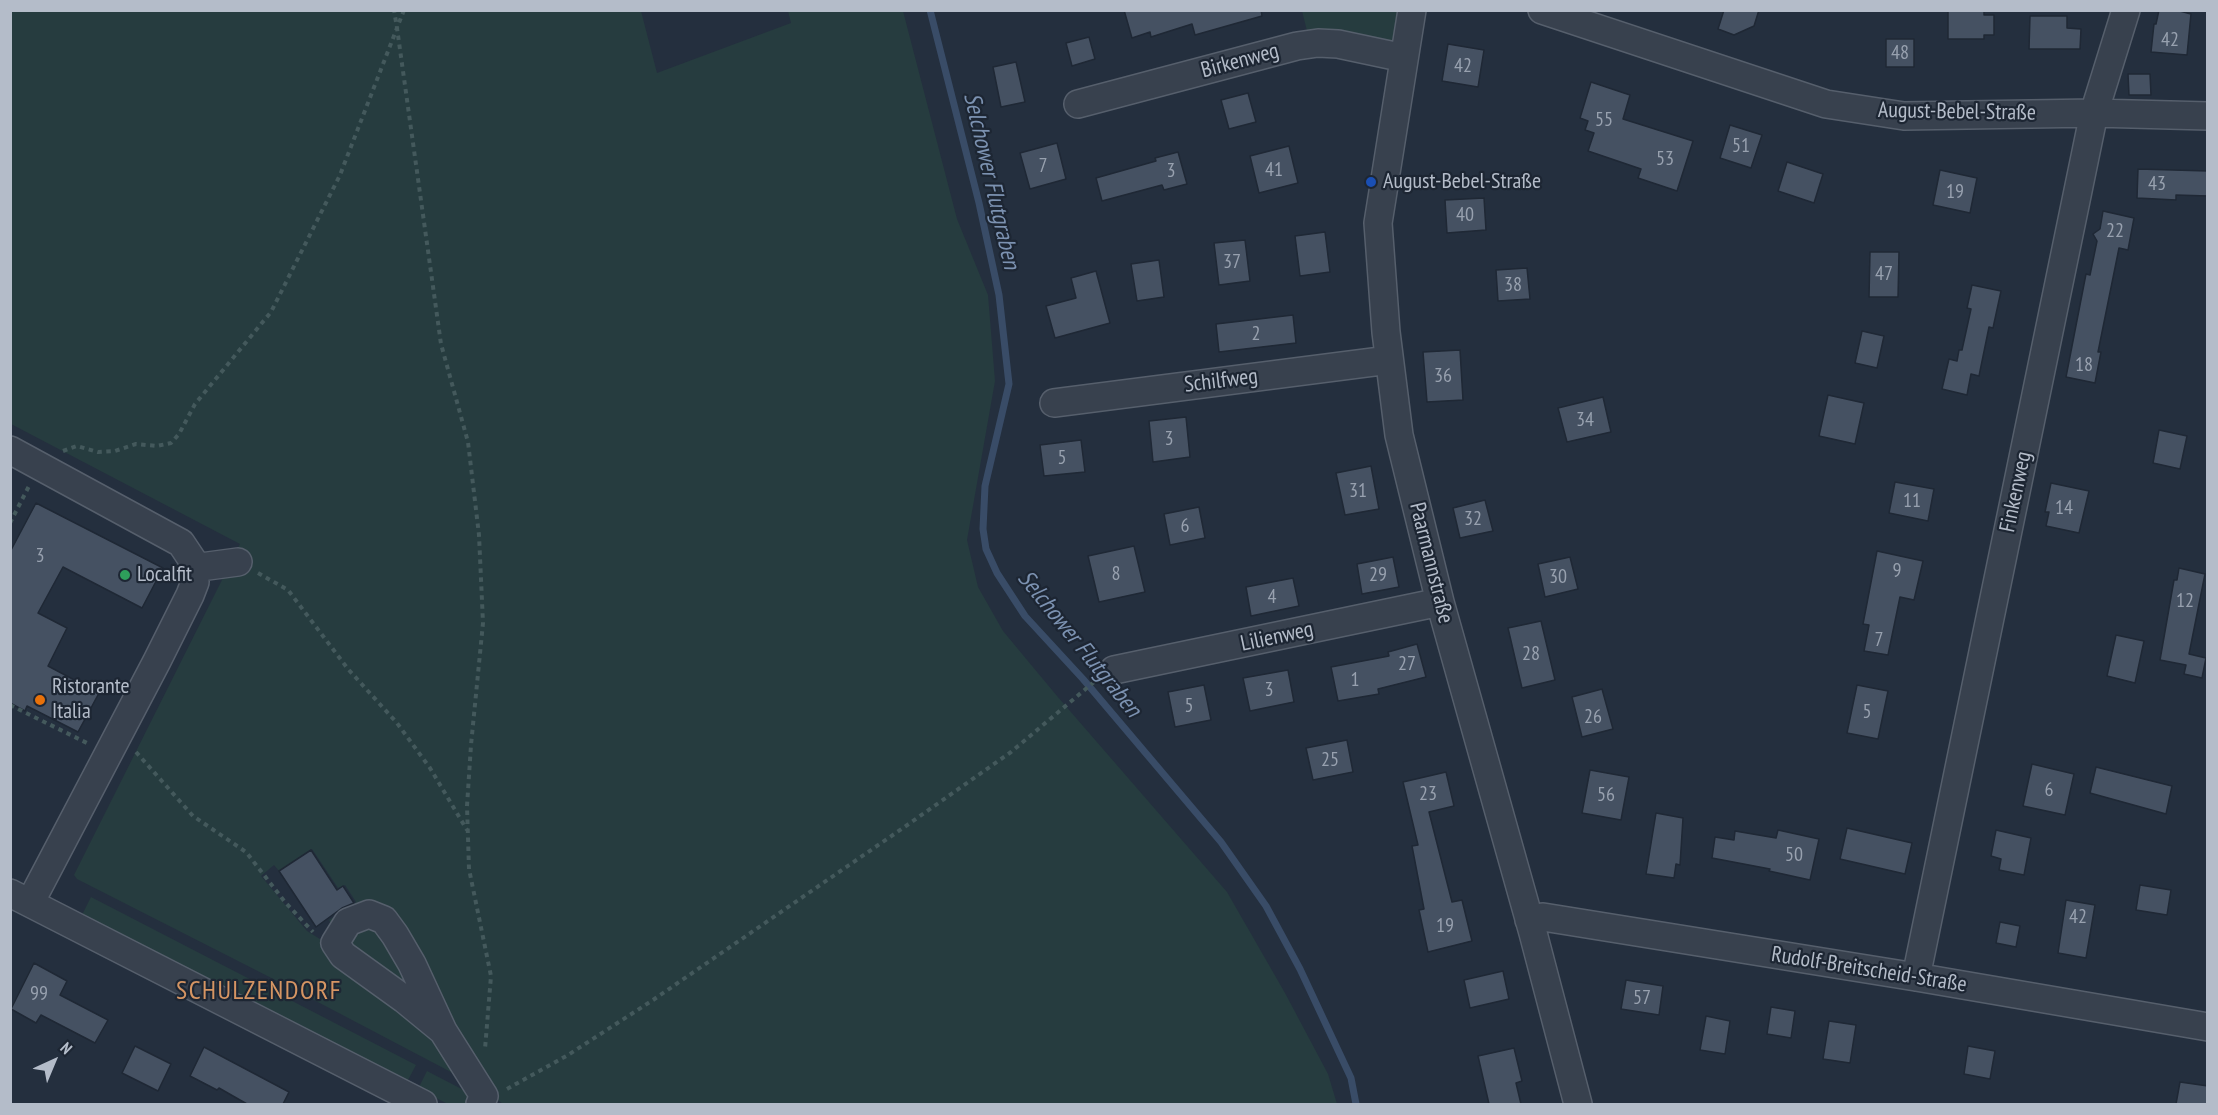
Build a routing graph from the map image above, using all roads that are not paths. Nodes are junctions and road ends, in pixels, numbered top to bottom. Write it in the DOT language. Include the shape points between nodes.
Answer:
graph roads {
  1 [pos="1412,10"];
  2 [pos="2126,10"];
  3 [pos="1543,11"];
  4 [pos="1404,57"];
  5 [pos="1078,104"];
  6 [pos="2094,113"];
  7 [pos="2208,116"];
  8 [pos="1389,360"];
  9 [pos="1054,403"];
  10 [pos="10,450"];
  11 [pos="238,562"];
  12 [pos="193,568"];
  13 [pos="1440,602"];
  14 [pos="1114,670"];
  15 [pos="20,898"];
  16 [pos="1530,920"];
  17 [pos="1916,977"];
  18 [pos="2208,1027"];
  19 [pos="443,1031"];
  20 [pos="482,1100"];
  21 [pos="423,1104"];
  22 [pos="1578,1104"];
  1 -- 4 [label="street, Paarmannstraße"];
  2 -- 6 [label="street, Finkenweg"];
  3 -- 6 [label="street, August-Bebel-Straße" via="1826,104 1904,116"];
  4 -- 5 [label="street, Birkenweg" via="1338,44 1297,46"];
  4 -- 8 [label="street, Paarmannstraße" via="1378,223"];
  6 -- 7 [label="street, August-Bebel-Straße"];
  6 -- 17 [label="street, Finkenweg"];
  8 -- 9 [label="street, Schilfweg"];
  8 -- 13 [label="street, Paarmannstraße" via="1399,435"];
  10 -- 12 [label="street" via="49,455 182,543"];
  11 -- 12 [label="street"];
  12 -- 15 [label="street" via="195,582 190,595"];
  13 -- 14 [label="street, Lilienweg"];
  13 -- 16 [label="street, Paarmannstraße"];
  15 -- 21 [label="street"];
  16 -- 17 [label="street, Rudolf-Breitscheid-Straße" via="1543,917"];
  16 -- 22 [label="street, Paarmannstraße"];
  17 -- 18 [label="street, Rudolf-Breitscheid-Straße"];
  19 -- 19 [label="street" via="412,964 384,921 369,914 348,922 335,943 343,955"];
  19 -- 20 [label="street"];
}
